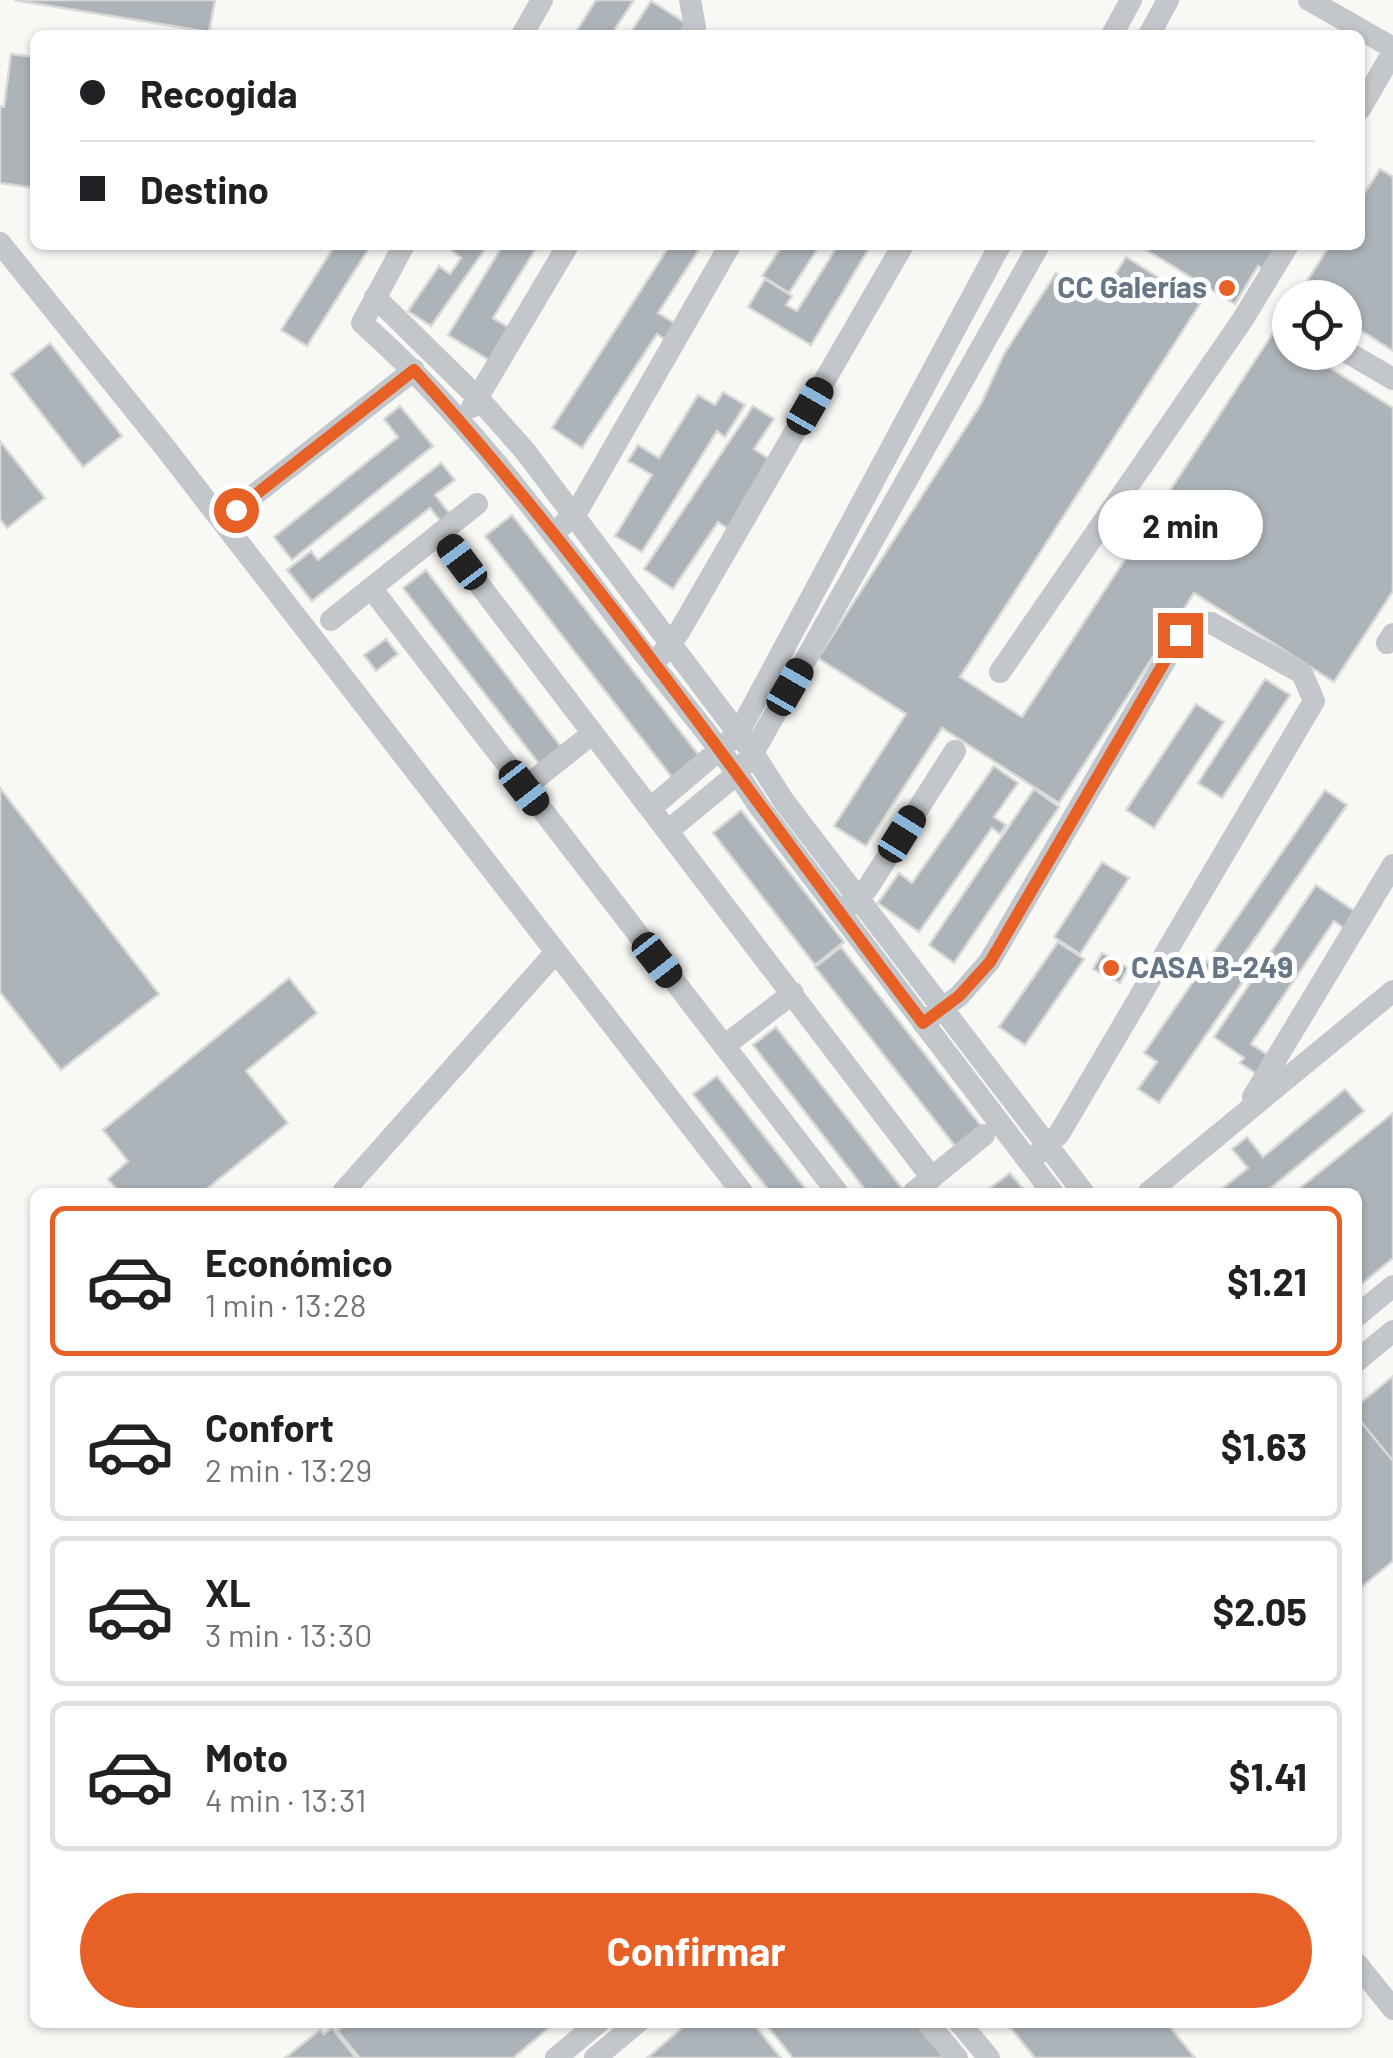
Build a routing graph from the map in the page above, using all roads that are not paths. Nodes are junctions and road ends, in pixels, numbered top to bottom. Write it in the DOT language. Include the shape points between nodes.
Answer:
graph roads {
  1 [pos="542,0"];
  2 [pos="690,0"];
  3 [pos="1131,0"];
  4 [pos="1168,0"];
  5 [pos="1309,0"];
  6 [pos="525,30"];
  7 [pos="693,30"];
  8 [pos="1115,30"];
  9 [pos="1153,30"];
  10 [pos="1359,30"];
  11 [pos="1365,33"];
  12 [pos="1393,50"];
  13 [pos="1365,100"];
  14 [pos="0,244"];
  15 [pos="401,250"];
  16 [pos="565,250"];
  17 [pos="727,250"];
  18 [pos="899,250"];
  19 [pos="997,250"];
  20 [pos="1037,250"];
  21 [pos="1285,250"];
  22 [pos="375,297"];
  23 [pos="1362,361"];
  24 [pos="414,370"];
  25 [pos="1393,379"];
  26 [pos="479,399"];
  27 [pos="460,421"];
  28 [pos="525,452"];
  29 [pos="502,470"];
  30 [pos="478,504"];
  31 [pos="236,510"];
  32 [pos="573,516"];
  33 [pos="440,533"];
  34 [pos="553,534"];
  35 [pos="371,588"];
  36 [pos="331,620"];
  37 [pos="670,646"];
  38 [pos="652,665"];
  39 [pos="1000,672"];
  40 [pos="592,733"];
  41 [pos="730,742"];
  42 [pos="955,750"];
  43 [pos="753,753"];
  44 [pos="738,773"];
  45 [pos="524,788"];
  46 [pos="652,807"];
  47 [pos="669,830"];
  48 [pos="1393,865"];
  49 [pos="848,905"];
  50 [pos="556,952"];
  51 [pos="1393,991"];
  52 [pos="793,993"];
  53 [pos="944,1008"];
  54 [pos="923,1023"];
  55 [pos="724,1046"];
  56 [pos="1244,1112"];
  57 [pos="984,1135"];
  58 [pos="1048,1146"];
  59 [pos="1029,1162"];
  60 [pos="923,1185"];
  61 [pos="347,1188"];
  62 [pos="739,1188"];
  63 [pos="834,1188"];
  64 [pos="1049,1188"];
  65 [pos="1080,1188"];
  66 [pos="1155,1188"];
  67 [pos="1393,1286"];
  68 [pos="1362,1312"];
  69 [pos="1393,1331"];
  70 [pos="1362,1357"];
  71 [pos="1362,1970"];
  72 [pos="1393,2009"];
  73 [pos="594,2028"];
  74 [pos="631,2028"];
  75 [pos="935,2028"];
  76 [pos="963,2028"];
  77 [pos="571,2053"];
  78 [pos="595,2058"];
  79 [pos="957,2058"];
  80 [pos="989,2058"];
  1 -- 6 [label="street"];
  2 -- 7 [label="street"];
  3 -- 8 [label="street"];
  4 -- 9 [label="street"];
  5 -- 10 [label="street"];
  11 -- 12 [label="street"];
  12 -- 13 [label="street"];
  14 -- 50 [label="street"];
  15 -- 22 [label="street"];
  16 -- 26 [label="street"];
  17 -- 32 [label="street"];
  18 -- 37 [label="street"];
  19 -- 41 [label="street"];
  20 -- 43 [label="street"];
  21 -- 39 [label="street"];
  22 -- 24 [label="street" via="362,323"];
  22 -- 26 [label="street"];
  23 -- 25 [label="street"];
  24 -- 27 [label="street"];
  24 -- 31 [label="street"];
  26 -- 27 [label="street"];
  26 -- 28 [label="street"];
  27 -- 29 [label="street"];
  28 -- 29 [label="street"];
  28 -- 32 [label="street"];
  29 -- 34 [label="street"];
  30 -- 33 [label="street"];
  32 -- 34 [label="street"];
  32 -- 37 [label="street"];
  33 -- 35 [label="street"];
  33 -- 40 [label="street"];
  34 -- 38 [label="street"];
  35 -- 36 [label="street"];
  35 -- 45 [label="street"];
  37 -- 38 [label="street"];
  37 -- 41 [label="street"];
  38 -- 41 [label="street"];
  40 -- 45 [label="street"];
  40 -- 46 [label="street"];
  41 -- 43 [label="street"];
  41 -- 44 [label="street"];
  41 -- 46 [label="street"];
  42 -- 49 [label="street" via="867,889"];
  43 -- 44 [label="street"];
  43 -- 49 [label="street"];
  44 -- 47 [label="street"];
  44 -- 49 [label="street"];
  45 -- 55 [label="street"];
  46 -- 47 [label="street"];
  47 -- 52 [label="street"];
  48 -- 56 [label="street"];
  49 -- 53 [label="street"];
  49 -- 54 [label="street"];
  50 -- 61 [label="street"];
  50 -- 62 [label="street"];
  51 -- 56 [label="street"];
  52 -- 55 [label="street"];
  52 -- 60 [label="street"];
  53 -- 54 [label="street"];
  53 -- 58 [label="street"];
  53 -- 58 [label="street" via="990,962 1180,635 1193,623 1211,622 1302,673 1314,701"];
  54 -- 59 [label="street"];
  55 -- 63 [label="street"];
  56 -- 66 [label="street"];
  57 -- 60 [label="street"];
  58 -- 59 [label="street"];
  58 -- 65 [label="street"];
  59 -- 64 [label="street"];
  67 -- 68 [label="street"];
  69 -- 70 [label="street"];
  71 -- 72 [label="street"];
  73 -- 77 [label="street"];
  74 -- 78 [label="street"];
  75 -- 79 [label="street"];
  76 -- 80 [label="street"];
}
